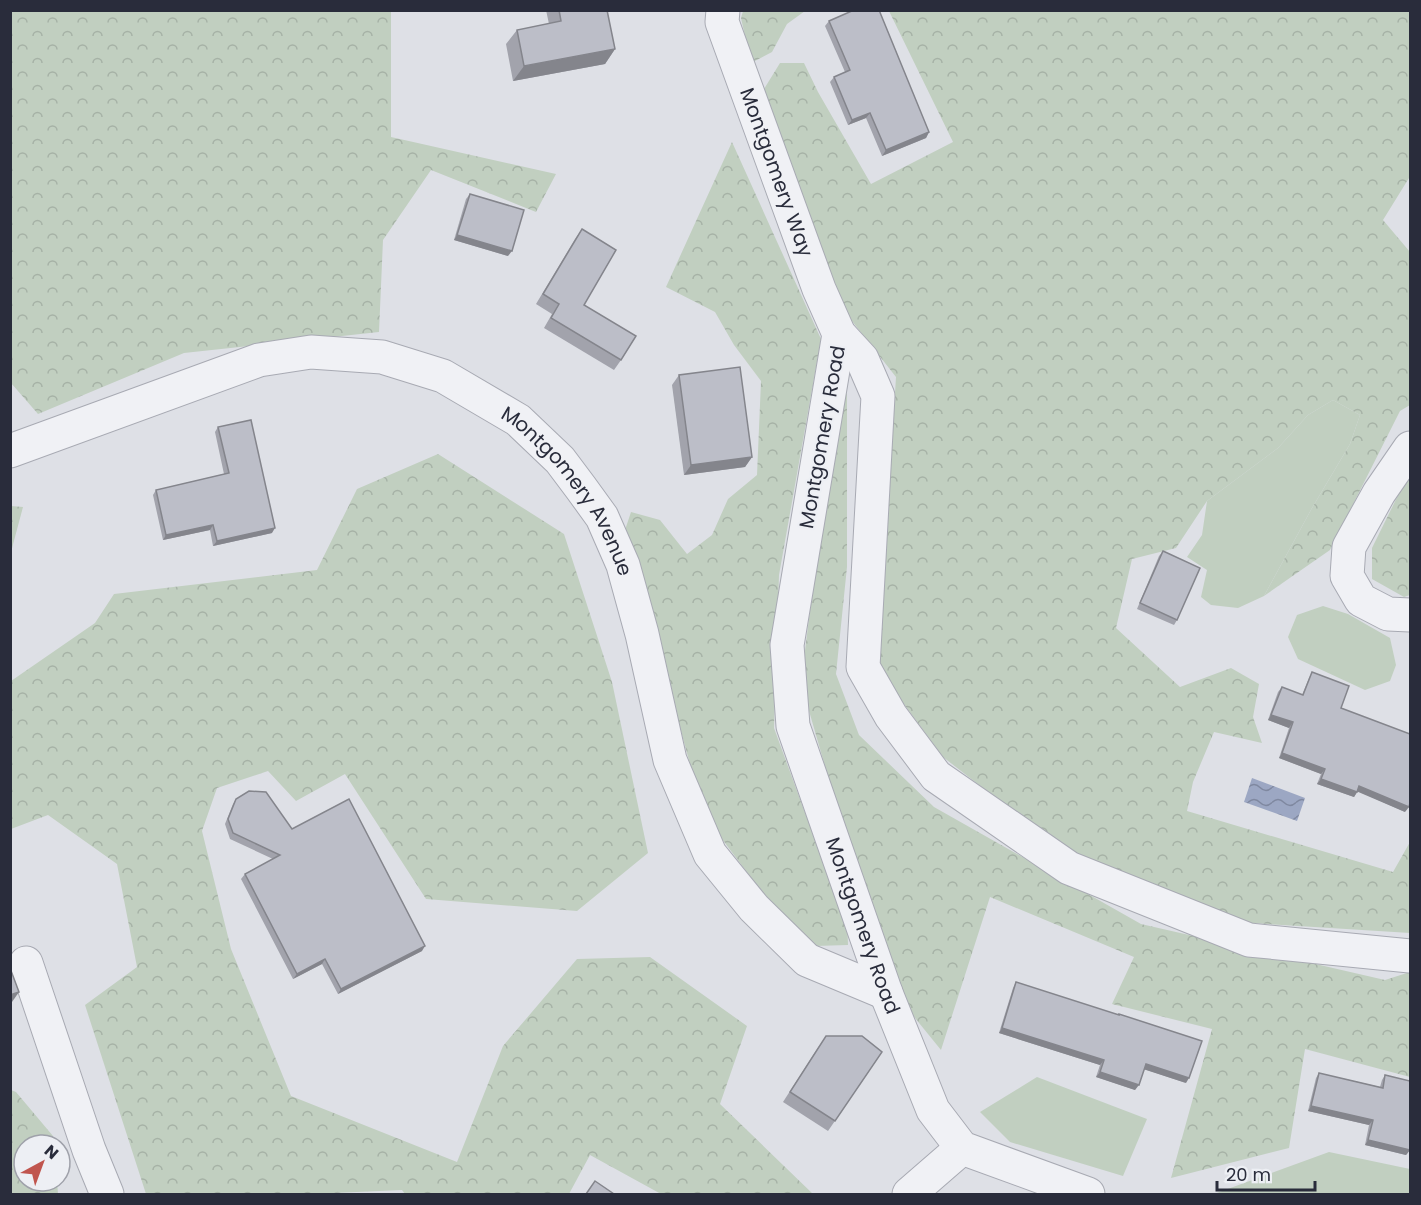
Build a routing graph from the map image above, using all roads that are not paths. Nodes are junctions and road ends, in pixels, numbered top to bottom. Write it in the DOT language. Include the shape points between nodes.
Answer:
graph roads {
  1 [pos="723,10"];
  2 [pos="839,334"];
  3 [pos="1410,448"];
  4 [pos="10,451"];
  5 [pos="1410,615"];
  6 [pos="1410,956"];
  7 [pos="26,963"];
  8 [pos="886,993"];
  9 [pos="962,1148"];
  10 [pos="107,1194"];
  11 [pos="909,1194"];
  12 [pos="1088,1194"];
  1 -- 2 [label="street, Montgomery Way" via="722,22"];
  2 -- 6 [label="street, Montgomery Road" via="862,359 878,396 863,667 891,716 936,776 1069,868 1249,940"];
  2 -- 8 [label="street, Montgomery Road" via="786,645 793,726"];
  3 -- 5 [label="street" via="1379,493 1349,548 1347,576 1361,600 1388,614"];
  4 -- 8 [label="street, Montgomery Avenue" via="259,360 311,352 382,357 443,376 518,420 560,460 602,517 615,546 642,634 670,760 710,854 754,908 807,960"];
  7 -- 10 [label="street"];
  8 -- 9 [label="street, Montgomery Road" via="933,1110"];
  9 -- 11 [label="street"];
  9 -- 12 [label="street"];
}
